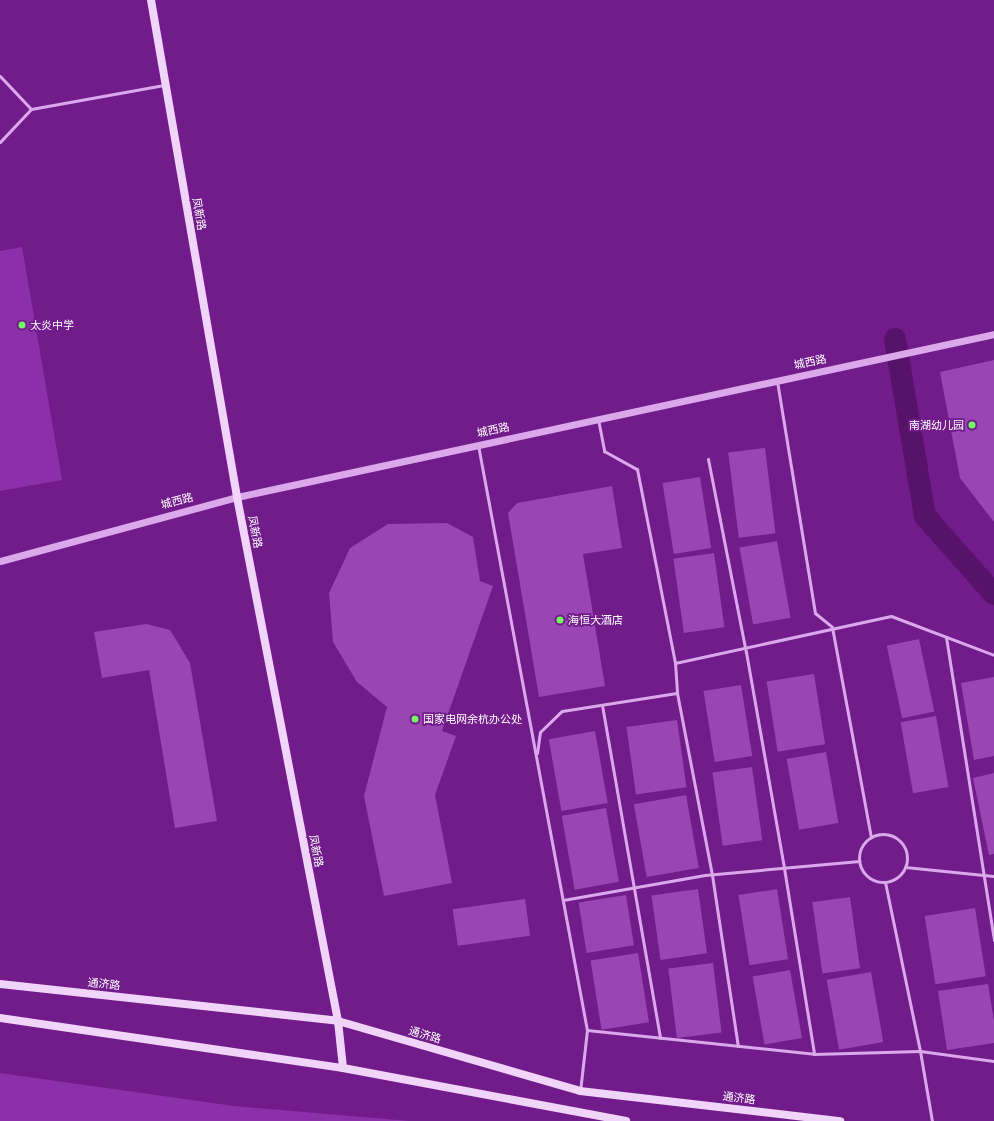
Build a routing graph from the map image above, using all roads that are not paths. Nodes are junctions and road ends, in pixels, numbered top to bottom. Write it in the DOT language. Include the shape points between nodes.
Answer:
graph roads {
  1 [pos="151,0"];
  2 [pos="0,76"];
  3 [pos="166,85"];
  4 [pos="31,109"];
  5 [pos="0,142"];
  6 [pos="994,334"];
  7 [pos="777,381"];
  8 [pos="598,419"];
  9 [pos="478,445"];
  10 [pos="708,459"];
  11 [pos="237,497"];
  12 [pos="0,561"];
  13 [pos="832,627"];
  14 [pos="946,637"];
  15 [pos="745,647"];
  16 [pos="994,655"];
  17 [pos="675,663"];
  18 [pos="677,693"];
  19 [pos="602,705"];
  20 [pos="536,756"];
  21 [pos="871,837"];
  22 [pos="859,861"];
  23 [pos="905,867"];
  24 [pos="784,868"];
  25 [pos="983,874"];
  26 [pos="712,875"];
  27 [pos="994,876"];
  28 [pos="885,882"];
  29 [pos="634,888"];
  30 [pos="563,900"];
  31 [pos="994,940"];
  32 [pos="0,984"];
  33 [pos="0,1018"];
  34 [pos="338,1022"];
  35 [pos="587,1030"];
  36 [pos="660,1038"];
  37 [pos="738,1046"];
  38 [pos="920,1052"];
  39 [pos="814,1054"];
  40 [pos="994,1061"];
  41 [pos="343,1068"];
  42 [pos="580,1091"];
  43 [pos="626,1121"];
  44 [pos="840,1121"];
  45 [pos="932,1121"];
  1 -- 3 [label="main road, 凤新路"];
  2 -- 4 [label="lane"];
  3 -- 4 [label="lane"];
  3 -- 11 [label="main road, 凤新路"];
  4 -- 5 [label="lane"];
  6 -- 7 [label="street, 城西路"];
  7 -- 8 [label="street, 城西路"];
  7 -- 13 [label="lane" via="815,613"];
  8 -- 9 [label="street, 城西路"];
  8 -- 17 [label="lane" via="604,451 637,469"];
  9 -- 11 [label="street, 城西路"];
  9 -- 20 [label="lane"];
  10 -- 15 [label="lane"];
  11 -- 12 [label="street, 城西路"];
  11 -- 34 [label="main road, 凤新路"];
  13 -- 14 [label="lane" via="891,616"];
  13 -- 15 [label="lane"];
  13 -- 21 [label="lane"];
  14 -- 16 [label="lane"];
  14 -- 25 [label="lane"];
  15 -- 17 [label="lane"];
  15 -- 24 [label="lane"];
  17 -- 18 [label="lane"];
  18 -- 19 [label="lane"];
  18 -- 26 [label="lane"];
  19 -- 20 [label="lane" via="562,711 540,732"];
  19 -- 29 [label="lane"];
  20 -- 30 [label="lane"];
  21 -- 22 [label="lane" via="860,849"];
  21 -- 23 [label="lane" via="887,834 901,843 907,858"];
  22 -- 24 [label="lane"];
  22 -- 28 [label="lane" via="868,877 874,881"];
  23 -- 25 [label="lane"];
  23 -- 28 [label="lane" via="896,878"];
  24 -- 26 [label="lane"];
  24 -- 39 [label="lane"];
  25 -- 27 [label="lane"];
  25 -- 31 [label="lane"];
  26 -- 29 [label="lane"];
  26 -- 37 [label="lane"];
  28 -- 38 [label="lane"];
  29 -- 30 [label="lane"];
  29 -- 36 [label="lane"];
  30 -- 35 [label="lane"];
  32 -- 34 [label="main road, 通济路"];
  33 -- 41 [label="main road"];
  34 -- 41 [label="main road, 凤新路"];
  34 -- 42 [label="main road, 通济路"];
  35 -- 36 [label="lane"];
  35 -- 42 [label="lane"];
  36 -- 37 [label="lane"];
  37 -- 39 [label="lane"];
  38 -- 39 [label="lane"];
  38 -- 40 [label="lane"];
  38 -- 45 [label="lane"];
  41 -- 43 [label="main road"];
  42 -- 44 [label="main road, 通济路"];
}
